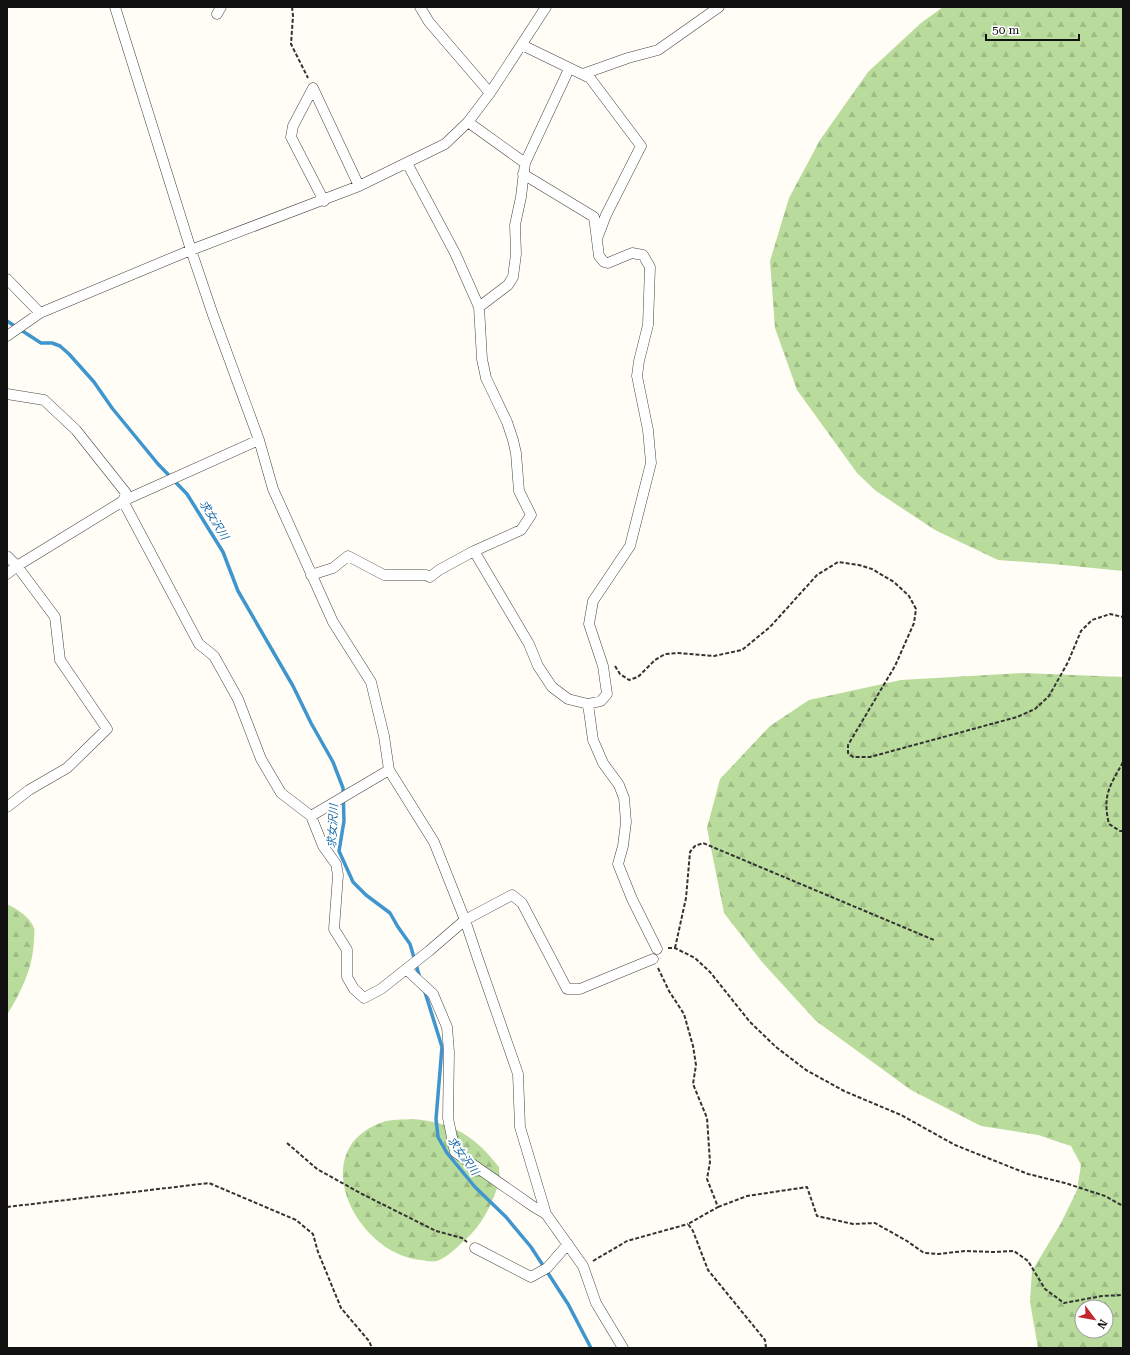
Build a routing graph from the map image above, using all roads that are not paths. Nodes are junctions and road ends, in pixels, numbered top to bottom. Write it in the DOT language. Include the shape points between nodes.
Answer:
graph roads {
  1 [pos="115,7"];
  2 [pos="420,7"];
  3 [pos="719,7"];
  4 [pos="544,9"];
  5 [pos="522,45"];
  6 [pos="569,69"];
  7 [pos="582,74"];
  8 [pos="490,93"];
  9 [pos="468,122"];
  10 [pos="408,163"];
  11 [pos="525,163"];
  12 [pos="523,174"];
  13 [pos="359,186"];
  14 [pos="324,201"];
  15 [pos="598,236"];
  16 [pos="191,250"];
  17 [pos="7,279"];
  18 [pos="479,307"];
  19 [pos="40,313"];
  20 [pos="7,336"];
  21 [pos="7,394"];
  22 [pos="259,440"];
  23 [pos="123,501"];
  24 [pos="474,550"];
  25 [pos="7,556"];
  26 [pos="17,566"];
  27 [pos="7,574"];
  28 [pos="311,575"];
  29 [pos="588,704"];
  30 [pos="389,770"];
  31 [pos="7,807"];
  32 [pos="311,816"];
  33 [pos="465,920"];
  34 [pos="657,949"];
  35 [pos="653,959"];
  36 [pos="406,969"];
  37 [pos="546,1214"];
  38 [pos="568,1244"];
  39 [pos="475,1248"];
  40 [pos="623,1348"];
  1 -- 16 [label="street"];
  2 -- 8 [label="street" via="429,22"];
  3 -- 7 [label="street" via="658,50"];
  4 -- 5 [label="street"];
  5 -- 6 [label="street"];
  5 -- 8 [label="street"];
  6 -- 7 [label="street"];
  6 -- 11 [label="street"];
  7 -- 15 [label="street" via="590,78 641,146"];
  8 -- 9 [label="street"];
  9 -- 10 [label="street" via="445,144"];
  9 -- 11 [label="street"];
  10 -- 13 [label="street"];
  10 -- 18 [label="street" via="455,253"];
  11 -- 12 [label="street"];
  12 -- 15 [label="street" via="594,217"];
  12 -- 18 [label="street" via="515,226 516,254 513,277 508,285"];
  13 -- 14 [label="street"];
  13 -- 14 [label="street" via="313,88 293,126 291,137"];
  14 -- 16 [label="street"];
  15 -- 29 [label="street" via="599,256 604,262 608,263 632,253 643,255 650,267 648,325 638,360 637,376 648,430 651,463 630,546 593,601 589,624 603,666 607,694 601,701"];
  16 -- 19 [label="street"];
  16 -- 22 [label="street"];
  17 -- 19 [label="street"];
  18 -- 24 [label="street" via="482,359 486,378 513,440 519,491 530,515 521,530"];
  19 -- 20 [label="street"];
  21 -- 23 [label="street" via="44,400 76,430 126,494"];
  22 -- 23 [label="street"];
  22 -- 28 [label="street" via="272,489"];
  23 -- 26 [label="street"];
  23 -- 32 [label="street" via="199,644 214,656 238,699 261,759 273,780 281,793"];
  24 -- 28 [label="street" via="430,577 384,575 348,556 333,568"];
  24 -- 29 [label="street" via="552,687 568,699"];
  25 -- 26 [label="street"];
  26 -- 27 [label="street"];
  26 -- 31 [label="street" via="55,617 60,660 107,729 67,768 29,790"];
  28 -- 30 [label="street" via="333,622 371,682"];
  29 -- 34 [label="street" via="593,740 603,763 619,784 624,798 626,822 618,864"];
  30 -- 32 [label="street"];
  30 -- 33 [label="street" via="434,842"];
  32 -- 36 [label="street" via="323,846 336,864 338,875 334,929 347,950 347,977 354,989 364,998 381,989"];
  33 -- 35 [label="street" via="512,895 522,903 568,989 580,989"];
  33 -- 36 [label="street"];
  33 -- 37 [label="street" via="518,1074 520,1127"];
  36 -- 37 [label="street" via="433,994 447,1028 448,1118 454,1152"];
  37 -- 38 [label="street"];
  38 -- 39 [label="street" via="547,1268 531,1277"];
  38 -- 40 [label="street" via="583,1266 596,1303"];
}
